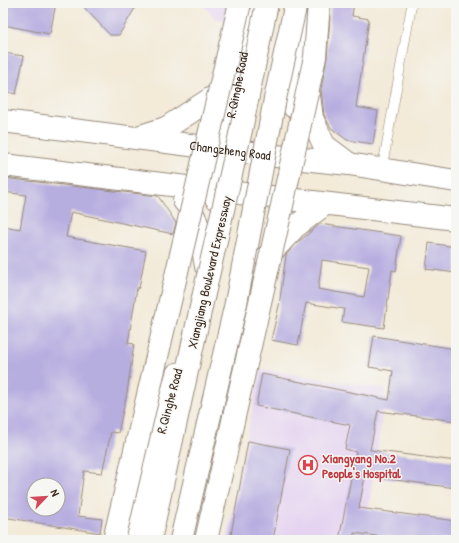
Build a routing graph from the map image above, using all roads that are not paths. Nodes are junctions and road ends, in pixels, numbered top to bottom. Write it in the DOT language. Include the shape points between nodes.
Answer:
graph roads {
  1 [pos="240,3"];
  2 [pos="253,3"];
  3 [pos="267,3"];
  4 [pos="296,3"];
  5 [pos="315,3"];
  6 [pos="319,3"];
  7 [pos="412,3"];
  8 [pos="246,38"];
  9 [pos="303,57"];
  10 [pos="3,121"];
  11 [pos="135,137"];
  12 [pos="224,149"];
  13 [pos="284,157"];
  14 [pos="349,164"];
  15 [pos="3,165"];
  16 [pos="382,169"];
  17 [pos="456,181"];
  18 [pos="168,185"];
  19 [pos="217,191"];
  20 [pos="276,198"];
  21 [pos="325,204"];
  22 [pos="456,219"];
  23 [pos="262,261"];
  24 [pos="206,266"];
  25 [pos="114,540"];
  26 [pos="132,540"];
  27 [pos="150,540"];
  28 [pos="181,540"];
  29 [pos="206,540"];
  30 [pos="211,540"];
  1 -- 25 [label="main road, bridge"];
  2 -- 8 [label="main road, R.Qinghe Road"];
  3 -- 27 [label="main road, Xiangjiang Boulevard Expressway, bridge"];
  4 -- 28 [label="main road, bridge" via="236,303"];
  5 -- 9 [label="main road"];
  6 -- 29 [label="main road, bridge" via="315,57"];
  7 -- 16 [label="lane"];
  8 -- 11 [label="main road" via="218,94 166,128"];
  8 -- 12 [label="main road, R.Qinghe Road"];
  9 -- 13 [label="main road"];
  9 -- 14 [label="main road" via="312,118 324,145"];
  10 -- 11 [label="main road, Changzheng Road"];
  11 -- 12 [label="main road, Changzheng Road"];
  12 -- 13 [label="main road, Changzheng Road"];
  12 -- 19 [label="main road, R.Qinghe Road"];
  13 -- 14 [label="main road, Changzheng Road"];
  13 -- 20 [label="main road"];
  14 -- 16 [label="main road, Changzheng Road"];
  15 -- 18 [label="main road"];
  16 -- 17 [label="main road, Changzheng Road"];
  18 -- 19 [label="main road"];
  18 -- 24 [label="main road" via="190,207 199,229"];
  19 -- 20 [label="main road"];
  19 -- 24 [label="main road, R.Qinghe Road"];
  20 -- 21 [label="main road"];
  20 -- 23 [label="main road"];
  21 -- 22 [label="main road"];
  21 -- 23 [label="main road" via="295,227"];
  23 -- 30 [label="main road"];
  24 -- 26 [label="main road, R.Qinghe Road"];
}
